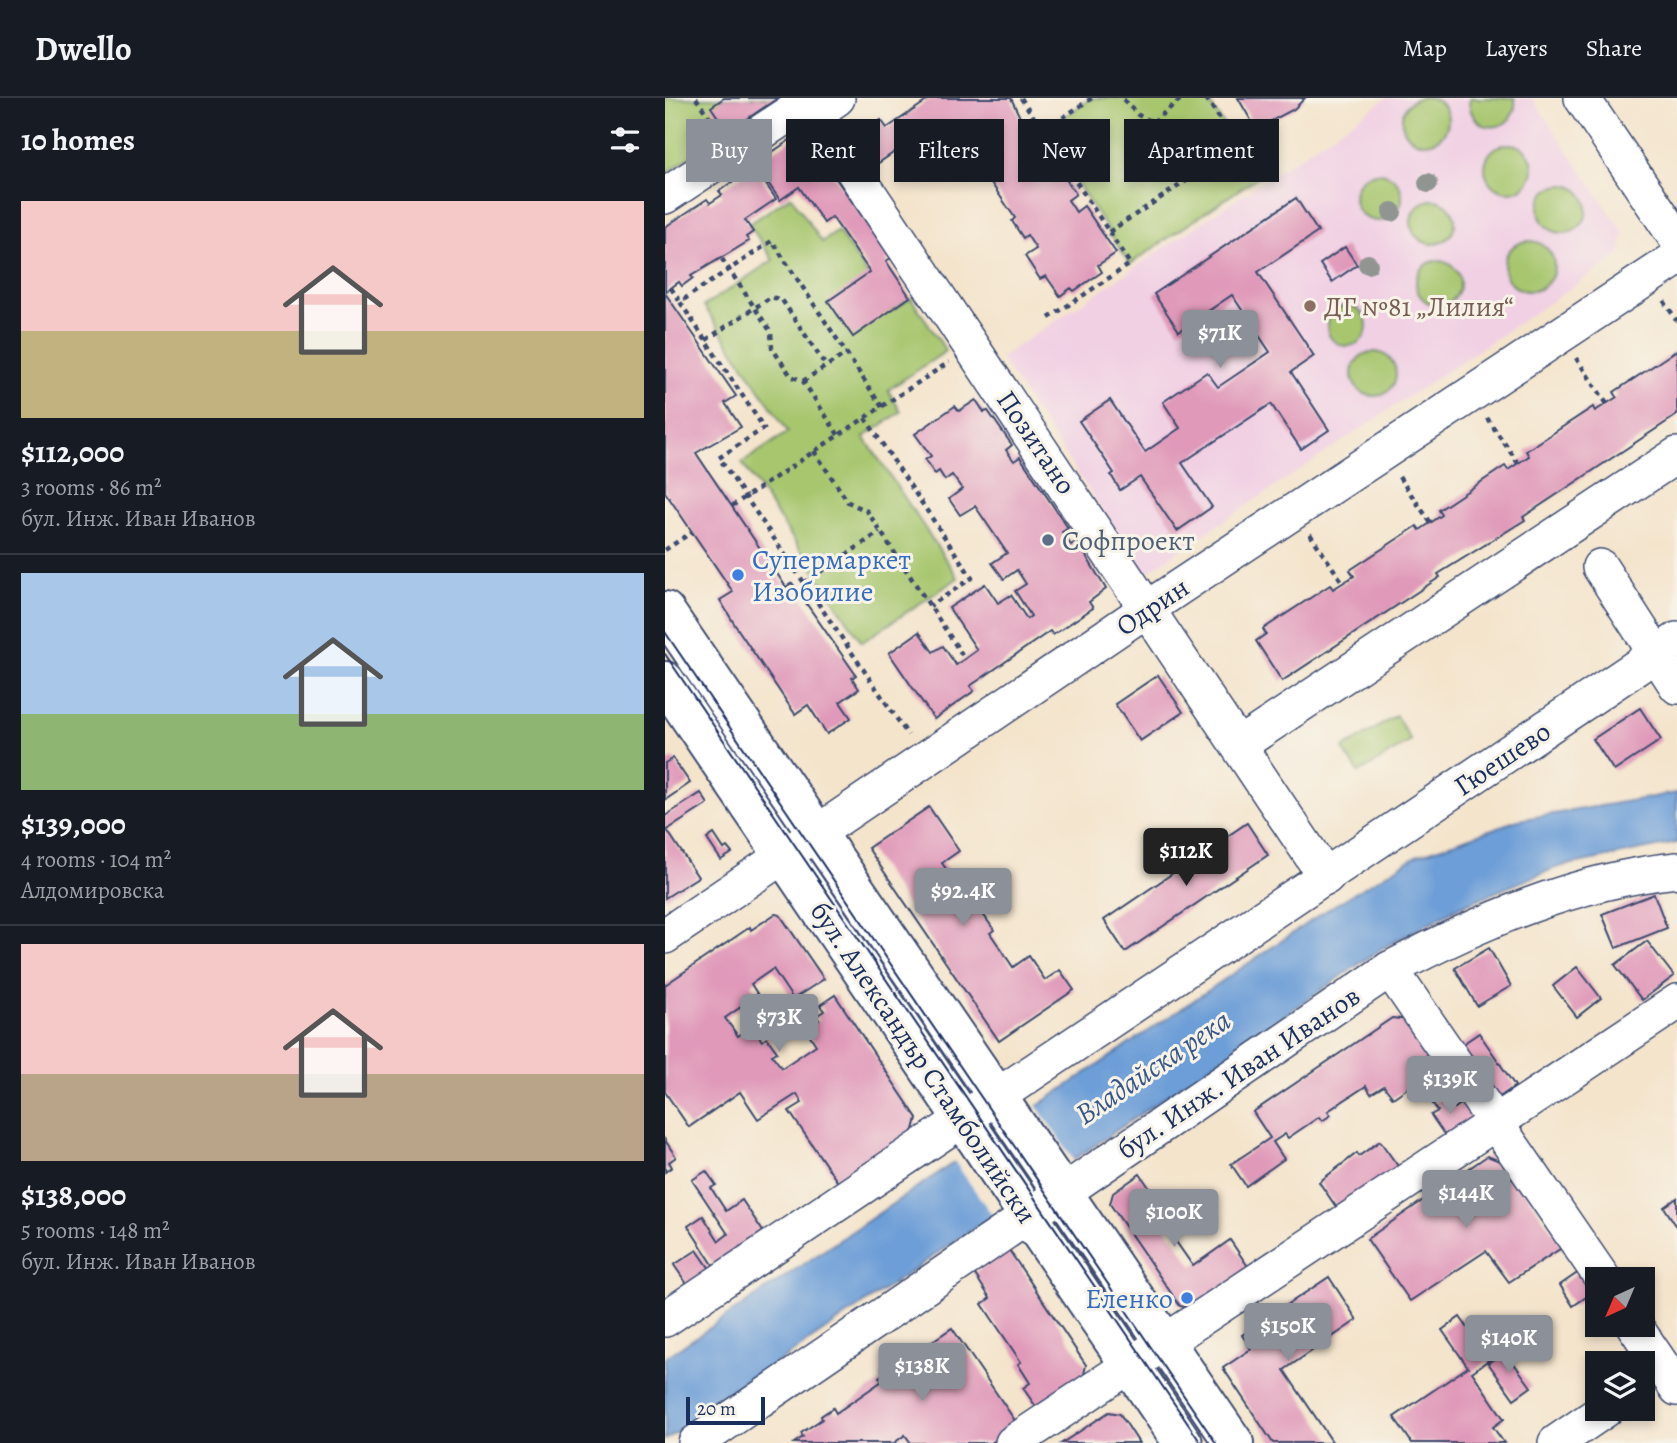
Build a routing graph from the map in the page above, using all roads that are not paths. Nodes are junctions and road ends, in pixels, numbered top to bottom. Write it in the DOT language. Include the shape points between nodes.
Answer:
graph roads {
  1 [pos="1582,98"];
  2 [pos="827,106"];
  3 [pos="665,196"];
  4 [pos="1677,239"];
  5 [pos="1677,258"];
  6 [pos="1677,455"];
  7 [pos="1599,567"];
  8 [pos="1148,608"];
  9 [pos="665,611"];
  10 [pos="1666,647"];
  11 [pos="665,681"];
  12 [pos="1677,686"];
  13 [pos="1239,744"];
  14 [pos="816,832"];
  15 [pos="783,855"];
  16 [pos="1677,870"];
  17 [pos="1327,877"];
  18 [pos="665,936"];
  19 [pos="1391,969"];
  20 [pos="1677,1002"];
  21 [pos="1000,1103"];
  22 [pos="1496,1122"];
  23 [pos="966,1127"];
  24 [pos="1060,1189"];
  25 [pos="1025,1213"];
  26 [pos="1595,1267"];
  27 [pos="665,1319"];
  28 [pos="1641,1337"];
  29 [pos="1165,1341"];
  30 [pos="1129,1365"];
  31 [pos="1665,1376"];
  32 [pos="1589,1421"];
  33 [pos="696,1443"];
  34 [pos="1013,1443"];
  35 [pos="1183,1443"];
  36 [pos="1234,1443"];
  37 [pos="1556,1443"];
  1 -- 4 [label="street"];
  2 -- 3 [label="street" via="792,112"];
  2 -- 8 [label="street, Позитано" via="973,346"];
  5 -- 8 [label="street, Одрин"];
  6 -- 13 [label="street"];
  7 -- 10 [label="street"];
  8 -- 13 [label="street, Позитано"];
  8 -- 14 [label="street, Одрин"];
  9 -- 14 [label="main road, бул. Александър Стамболийски"];
  10 -- 12 [label="street"];
  10 -- 17 [label="street, Гюешево"];
  11 -- 15 [label="main road, бул. Александър Стамболийски"];
  13 -- 17 [label="street, Позитано"];
  14 -- 15 [label="street, Одрин"];
  14 -- 21 [label="main road, бул. Александър Стамболийски"];
  15 -- 18 [label="street, Одрин"];
  15 -- 23 [label="main road, бул. Александър Стамболийски"];
  16 -- 19 [label="street, бул. Инж. Иван Иванов" via="1536,903 1446,940"];
  17 -- 21 [label="street"];
  19 -- 22 [label="street"];
  19 -- 24 [label="street, бул. Инж. Иван Иванов"];
  20 -- 22 [label="street"];
  21 -- 23 [label="street"];
  21 -- 24 [label="main road, бул. Александър Стамболийски"];
  22 -- 26 [label="street"];
  22 -- 29 [label="street"];
  23 -- 25 [label="main road, бул. Александър Стамболийски"];
  23 -- 27 [label="street"];
  24 -- 25 [label="street, бул. Инж. Иван Иванов"];
  24 -- 29 [label="main road, бул. Александър Стамболийски"];
  25 -- 30 [label="main road, бул. Александър Стамболийски"];
  25 -- 33 [label="street, бул. Инж. Иван Иванов"];
  28 -- 31 [label="street"];
  29 -- 30 [label="street"];
  29 -- 36 [label="main road, бул. Александър Стамболийски"];
  30 -- 34 [label="street"];
  30 -- 35 [label="main road, бул. Александър Стамболийски"];
  32 -- 37 [label="street"];
}
